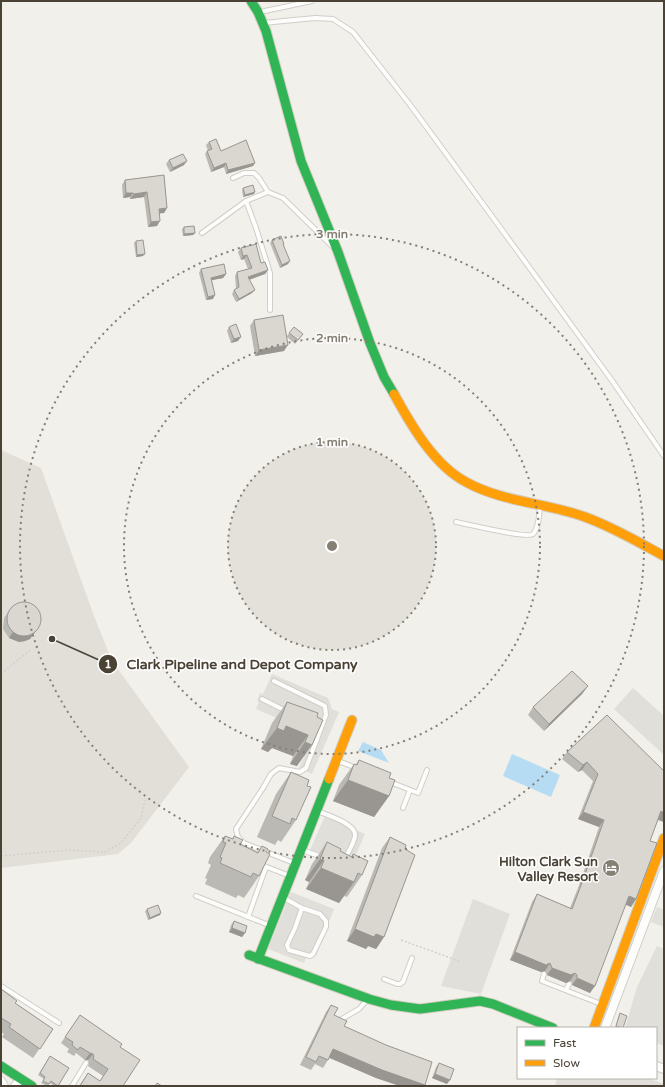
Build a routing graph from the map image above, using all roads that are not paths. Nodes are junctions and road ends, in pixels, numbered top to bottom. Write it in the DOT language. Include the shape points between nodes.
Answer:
graph roads {
  1 [pos="251,1"];
  2 [pos="312,1"];
  3 [pos="258,12"];
  4 [pos="262,23"];
  5 [pos="233,178"];
  6 [pos="268,192"];
  7 [pos="246,201"];
  8 [pos="202,233"];
  9 [pos="338,252"];
  10 [pos="270,310"];
  11 [pos="664,456"];
  12 [pos="540,505"];
  13 [pos="456,522"];
  14 [pos="664,556"];
  15 [pos="274,681"];
  16 [pos="262,699"];
  17 [pos="288,712"];
  18 [pos="352,720"];
  19 [pos="314,725"];
  20 [pos="320,728"];
  21 [pos="336,760"];
  22 [pos="428,770"];
  23 [pos="363,771"];
  24 [pos="383,779"];
  25 [pos="410,790"];
  26 [pos="403,808"];
  27 [pos="316,811"];
  28 [pos="664,838"];
  29 [pos="302,850"];
  30 [pos="327,858"];
  31 [pos="254,862"];
  32 [pos="338,862"];
  33 [pos="295,864"];
  34 [pos="266,867"];
  35 [pos="664,871"];
  36 [pos="290,877"];
  37 [pos="196,896"];
  38 [pos="284,898"];
  39 [pos="302,908"];
  40 [pos="248,917"];
  41 [pos="634,920"];
  42 [pos="644,924"];
  43 [pos="271,926"];
  44 [pos="412,958"];
  45 [pos="544,974"];
  46 [pos="384,979"];
  47 [pos="569,984"];
  48 [pos="1,986"];
  49 [pos="566,990"];
  50 [pos="369,999"];
  51 [pos="603,1004"];
  52 [pos="613,1008"];
  53 [pos="340,1020"];
  54 [pos="59,1023"];
  55 [pos="550,1027"];
  56 [pos="594,1027"];
  57 [pos="605,1027"];
  58 [pos="86,1063"];
  59 [pos="1,1066"];
  60 [pos="1,1081"];
  61 [pos="18,1083"];
  62 [pos="4,1086"];
  63 [pos="32,1086"];
  64 [pos="72,1086"];
  1 -- 3 [label="street"];
  2 -- 3 [label="lane"];
  3 -- 4 [label="street"];
  4 -- 9 [label="street" via="301,161"];
  4 -- 11 [label="lane" via="315,18 333,19 353,32 496,221"];
  5 -- 6 [label="lane" via="244,173 254,173"];
  6 -- 7 [label="lane"];
  6 -- 9 [label="lane" via="282,198"];
  7 -- 8 [label="lane"];
  7 -- 10 [label="lane" via="270,273"];
  9 -- 12 [label="street" via="384,377 436,458 466,482"];
  12 -- 13 [label="lane" via="537,526 530,535"];
  12 -- 14 [label="street" via="600,523"];
  15 -- 20 [label="lane" via="325,706 326,715"];
  16 -- 17 [label="lane"];
  18 -- 21 [label="street"];
  19 -- 20 [label="lane"];
  20 -- 33 [label="lane" via="306,768 300,772 278,768 270,774 236,829 238,837 244,843"];
  21 -- 23 [label="lane"];
  21 -- 27 [label="street"];
  22 -- 25 [label="lane" via="418,794"];
  24 -- 25 [label="lane"];
  25 -- 26 [label="lane"];
  27 -- 29 [label="street"];
  27 -- 32 [label="lane" via="350,825 354,830 356,836 344,860"];
  28 -- 41 [label="street"];
  29 -- 30 [label="lane"];
  29 -- 33 [label="street"];
  31 -- 34 [label="lane"];
  33 -- 36 [label="street"];
  34 -- 36 [label="lane"];
  34 -- 40 [label="lane"];
  35 -- 42 [label="street"];
  36 -- 38 [label="street"];
  37 -- 40 [label="lane"];
  38 -- 39 [label="lane"];
  38 -- 43 [label="street"];
  39 -- 39 [label="lane" via="320,914 326,921 326,927 310,956 287,948"];
  40 -- 43 [label="lane"];
  41 -- 42 [label="lane"];
  41 -- 51 [label="street"];
  42 -- 52 [label="street"];
  43 -- 50 [label="street" via="254,957"];
  44 -- 46 [label="lane" via="403,982 397,984"];
  45 -- 49 [label="lane" via="542,980"];
  47 -- 49 [label="lane"];
  48 -- 54 [label="lane"];
  49 -- 51 [label="lane"];
  50 -- 53 [label="lane" via="360,1009"];
  50 -- 55 [label="street" via="420,1009 480,1001"];
  51 -- 52 [label="lane"];
  51 -- 56 [label="street"];
  52 -- 57 [label="street"];
  58 -- 64 [label="lane"];
  59 -- 61 [label="street"];
  60 -- 62 [label="street"];
  61 -- 63 [label="street"];
}
